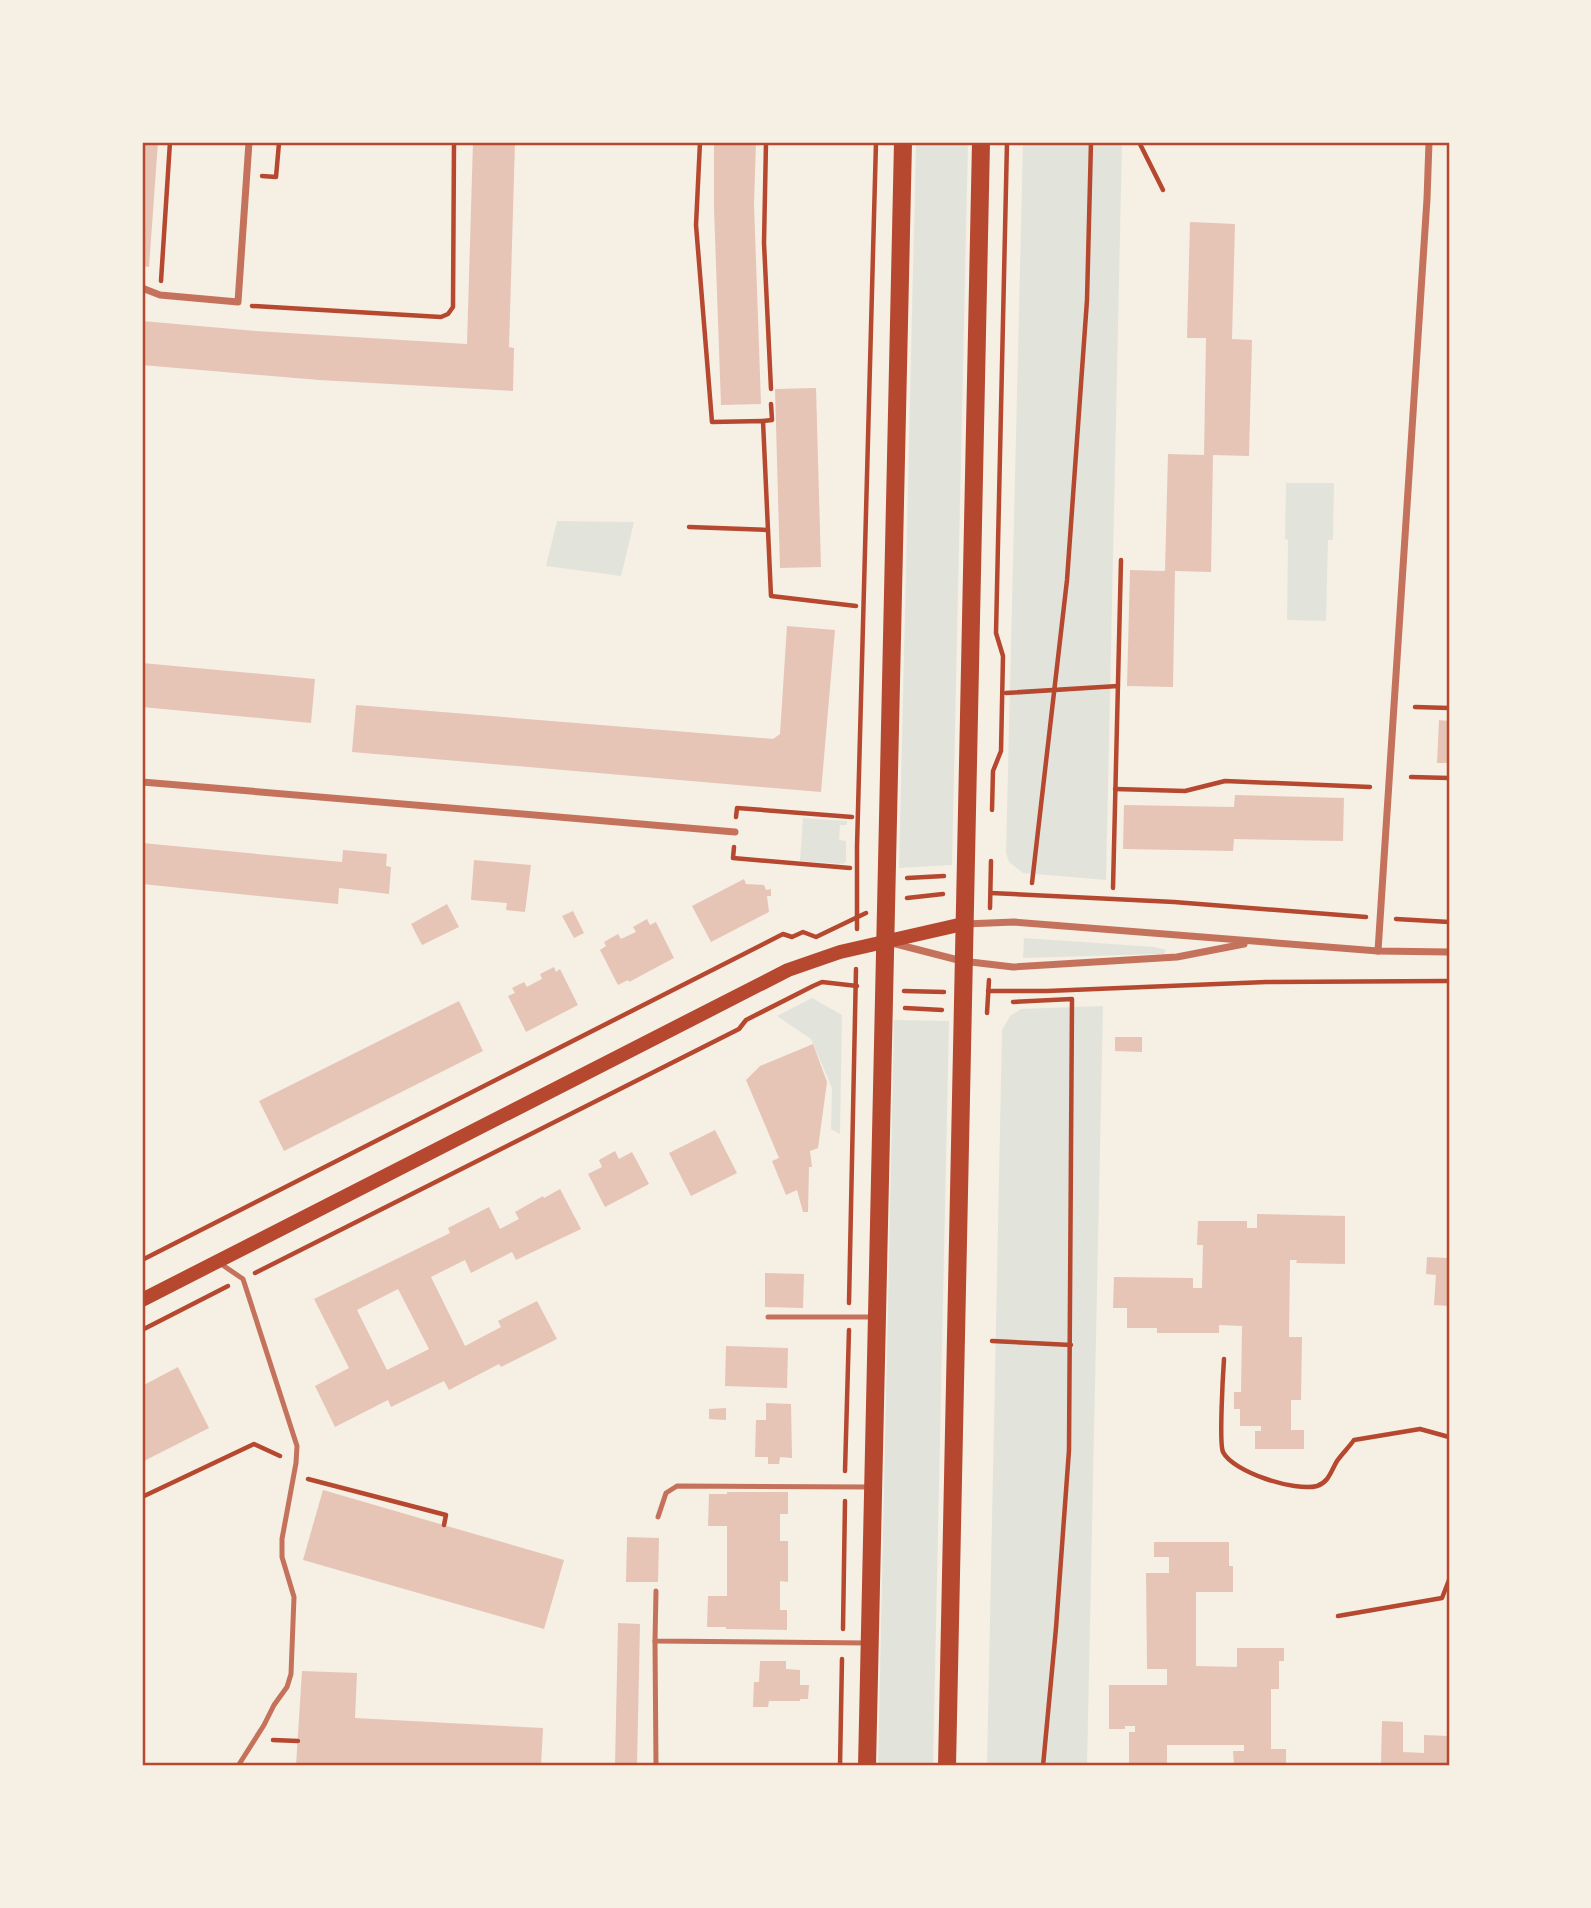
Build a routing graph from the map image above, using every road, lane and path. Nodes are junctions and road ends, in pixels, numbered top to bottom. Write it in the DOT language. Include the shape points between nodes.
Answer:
graph roads {
  1 [pos="170,142"];
  2 [pos="249,142"];
  3 [pos="454,142"];
  4 [pos="700,142"];
  5 [pos="766,142"];
  6 [pos="876,142"];
  7 [pos="903,142"];
  8 [pos="981,142"];
  9 [pos="1007,142"];
  10 [pos="1091,142"];
  11 [pos="1139,142"];
  12 [pos="1429,142"];
  13 [pos="279,143"];
  14 [pos="247,176"];
  15 [pos="1163,190"];
  16 [pos="142,288"];
  17 [pos="160,295"];
  18 [pos="238,302"];
  19 [pos="771,389"];
  20 [pos="771,404"];
  21 [pos="763,421"];
  22 [pos="689,527"];
  23 [pos="768,530"];
  24 [pos="1121,560"];
  25 [pos="856,606"];
  26 [pos="1118,686"];
  27 [pos="1054,691"];
  28 [pos="1006,693"];
  29 [pos="1415,707"];
  30 [pos="1449,708"];
  31 [pos="1410,777"];
  32 [pos="1449,778"];
  33 [pos="142,782"];
  34 [pos="1370,787"];
  35 [pos="1115,789"];
  36 [pos="992,814"];
  37 [pos="852,817"];
  38 [pos="735,832"];
  39 [pos="850,868"];
  40 [pos="857,871"];
  41 [pos="952,875"];
  42 [pos="899,878"];
  43 [pos="1032,883"];
  44 [pos="1113,888"];
  45 [pos="952,893"];
  46 [pos="1023,894"];
  47 [pos="899,899"];
  48 [pos="1339,915"];
  49 [pos="1430,921"];
  50 [pos="1449,922"];
  51 [pos="963,924"];
  52 [pos="829,930"];
  53 [pos="885,942"];
  54 [pos="1254,942"];
  55 [pos="1378,951"];
  56 [pos="1449,952"];
  57 [pos="962,961"];
  58 [pos="1449,981"];
  59 [pos="832,983"];
  60 [pos="894,990"];
  61 [pos="1022,990"];
  62 [pos="950,992"];
  63 [pos="1013,1002"];
  64 [pos="894,1008"];
  65 [pos="949,1010"];
  66 [pos="855,1019"];
  67 [pos="142,1260"];
  68 [pos="218,1262"];
  69 [pos="243,1279"];
  70 [pos="142,1300"];
  71 [pos="768,1317"];
  72 [pos="849,1317"];
  73 [pos="876,1317"];
  74 [pos="142,1331"];
  75 [pos="992,1341"];
  76 [pos="1071,1345"];
  77 [pos="1224,1359"];
  78 [pos="1449,1437"];
  79 [pos="296,1463"];
  80 [pos="294,1475"];
  81 [pos="845,1487"];
  82 [pos="873,1487"];
  83 [pos="142,1497"];
  84 [pos="658,1517"];
  85 [pos="444,1525"];
  86 [pos="1449,1580"];
  87 [pos="656,1591"];
  88 [pos="1338,1616"];
  89 [pos="655,1641"];
  90 [pos="842,1642"];
  91 [pos="870,1643"];
  92 [pos="238,1766"];
  93 [pos="656,1766"];
  94 [pos="840,1766"];
  95 [pos="867,1766"];
  96 [pos="947,1766"];
  97 [pos="1043,1766"];
  1 -- 17 [label="path"];
  2 -- 14 [label="street"];
  3 -- 18 [label="path" via="453,307 448,314"];
  4 -- 21 [label="path" via="696,225 712,422"];
  5 -- 19 [label="path" via="764,243"];
  6 -- 40 [label="path"];
  7 -- 53 [label="main road"];
  8 -- 51 [label="main road"];
  9 -- 36 [label="path" via="996,612 1003,656 1001,751 993,771"];
  10 -- 27 [label="path" via="1086,313 1067,580"];
  11 -- 15 [label="path"];
  12 -- 55 [label="street"];
  13 -- 14 [label="path" via="276,177"];
  14 -- 18 [label="street"];
  16 -- 17 [label="street"];
  17 -- 18 [label="street"];
  20 -- 21 [label="path" via="772,420"];
  21 -- 23 [label="path"];
  22 -- 23 [label="path"];
  23 -- 25 [label="path" via="771,596"];
  24 -- 26 [label="path"];
  26 -- 27 [label="path"];
  26 -- 35 [label="path"];
  27 -- 28 [label="path"];
  27 -- 43 [label="path"];
  29 -- 30 [label="path"];
  31 -- 32 [label="path"];
  33 -- 38 [label="street"];
  34 -- 35 [label="path" via="1225,781 1185,791"];
  35 -- 44 [label="path"];
  37 -- 38 [label="path" via="737,808"];
  38 -- 39 [label="path" via="733,858"];
  41 -- 42 [label="path"];
  45 -- 47 [label="path"];
  46 -- 48 [label="path"];
  49 -- 50 [label="path"];
  51 -- 53 [label="main road"];
  51 -- 54 [label="street" via="1014,922"];
  51 -- 57 [label="main road"];
  52 -- 67 [label="path" via="816,937 803,932 792,937 783,934"];
  53 -- 57 [label="street"];
  53 -- 68 [label="main road" via="788,970"];
  53 -- 73 [label="main road"];
  54 -- 55 [label="street"];
  54 -- 57 [label="street" via="1177,957 1013,967"];
  55 -- 56 [label="street"];
  57 -- 96 [label="main road"];
  58 -- 61 [label="path"];
  59 -- 69 [label="path" via="813,986 747,1020 739,1029"];
  60 -- 62 [label="path"];
  63 -- 76 [label="path" via="1072,999"];
  64 -- 65 [label="path"];
  66 -- 72 [label="path"];
  68 -- 69 [label="lane"];
  68 -- 70 [label="main road"];
  69 -- 74 [label="path"];
  69 -- 79 [label="lane" via="297,1446"];
  71 -- 72 [label="lane"];
  72 -- 73 [label="lane"];
  72 -- 81 [label="path"];
  73 -- 82 [label="main road"];
  75 -- 76 [label="path"];
  76 -- 97 [label="path" via="1069,1450"];
  77 -- 78 [label="path" via="1222,1450 1245,1471 1294,1486 1317,1486 1329,1478 1354,1440 1420,1429"];
  79 -- 80 [label="lane"];
  79 -- 83 [label="path" via="254,1444"];
  80 -- 85 [label="path" via="446,1515"];
  80 -- 92 [label="lane" via="282,1539 282,1557 294,1597 290,1674 287,1687"];
  81 -- 82 [label="lane"];
  81 -- 84 [label="lane" via="677,1486 666,1493"];
  81 -- 90 [label="path"];
  82 -- 91 [label="main road"];
  86 -- 88 [label="path" via="1441,1598"];
  87 -- 89 [label="lane"];
  89 -- 90 [label="lane"];
  89 -- 93 [label="lane"];
  90 -- 91 [label="lane"];
  90 -- 94 [label="path"];
  91 -- 95 [label="main road"];
}
